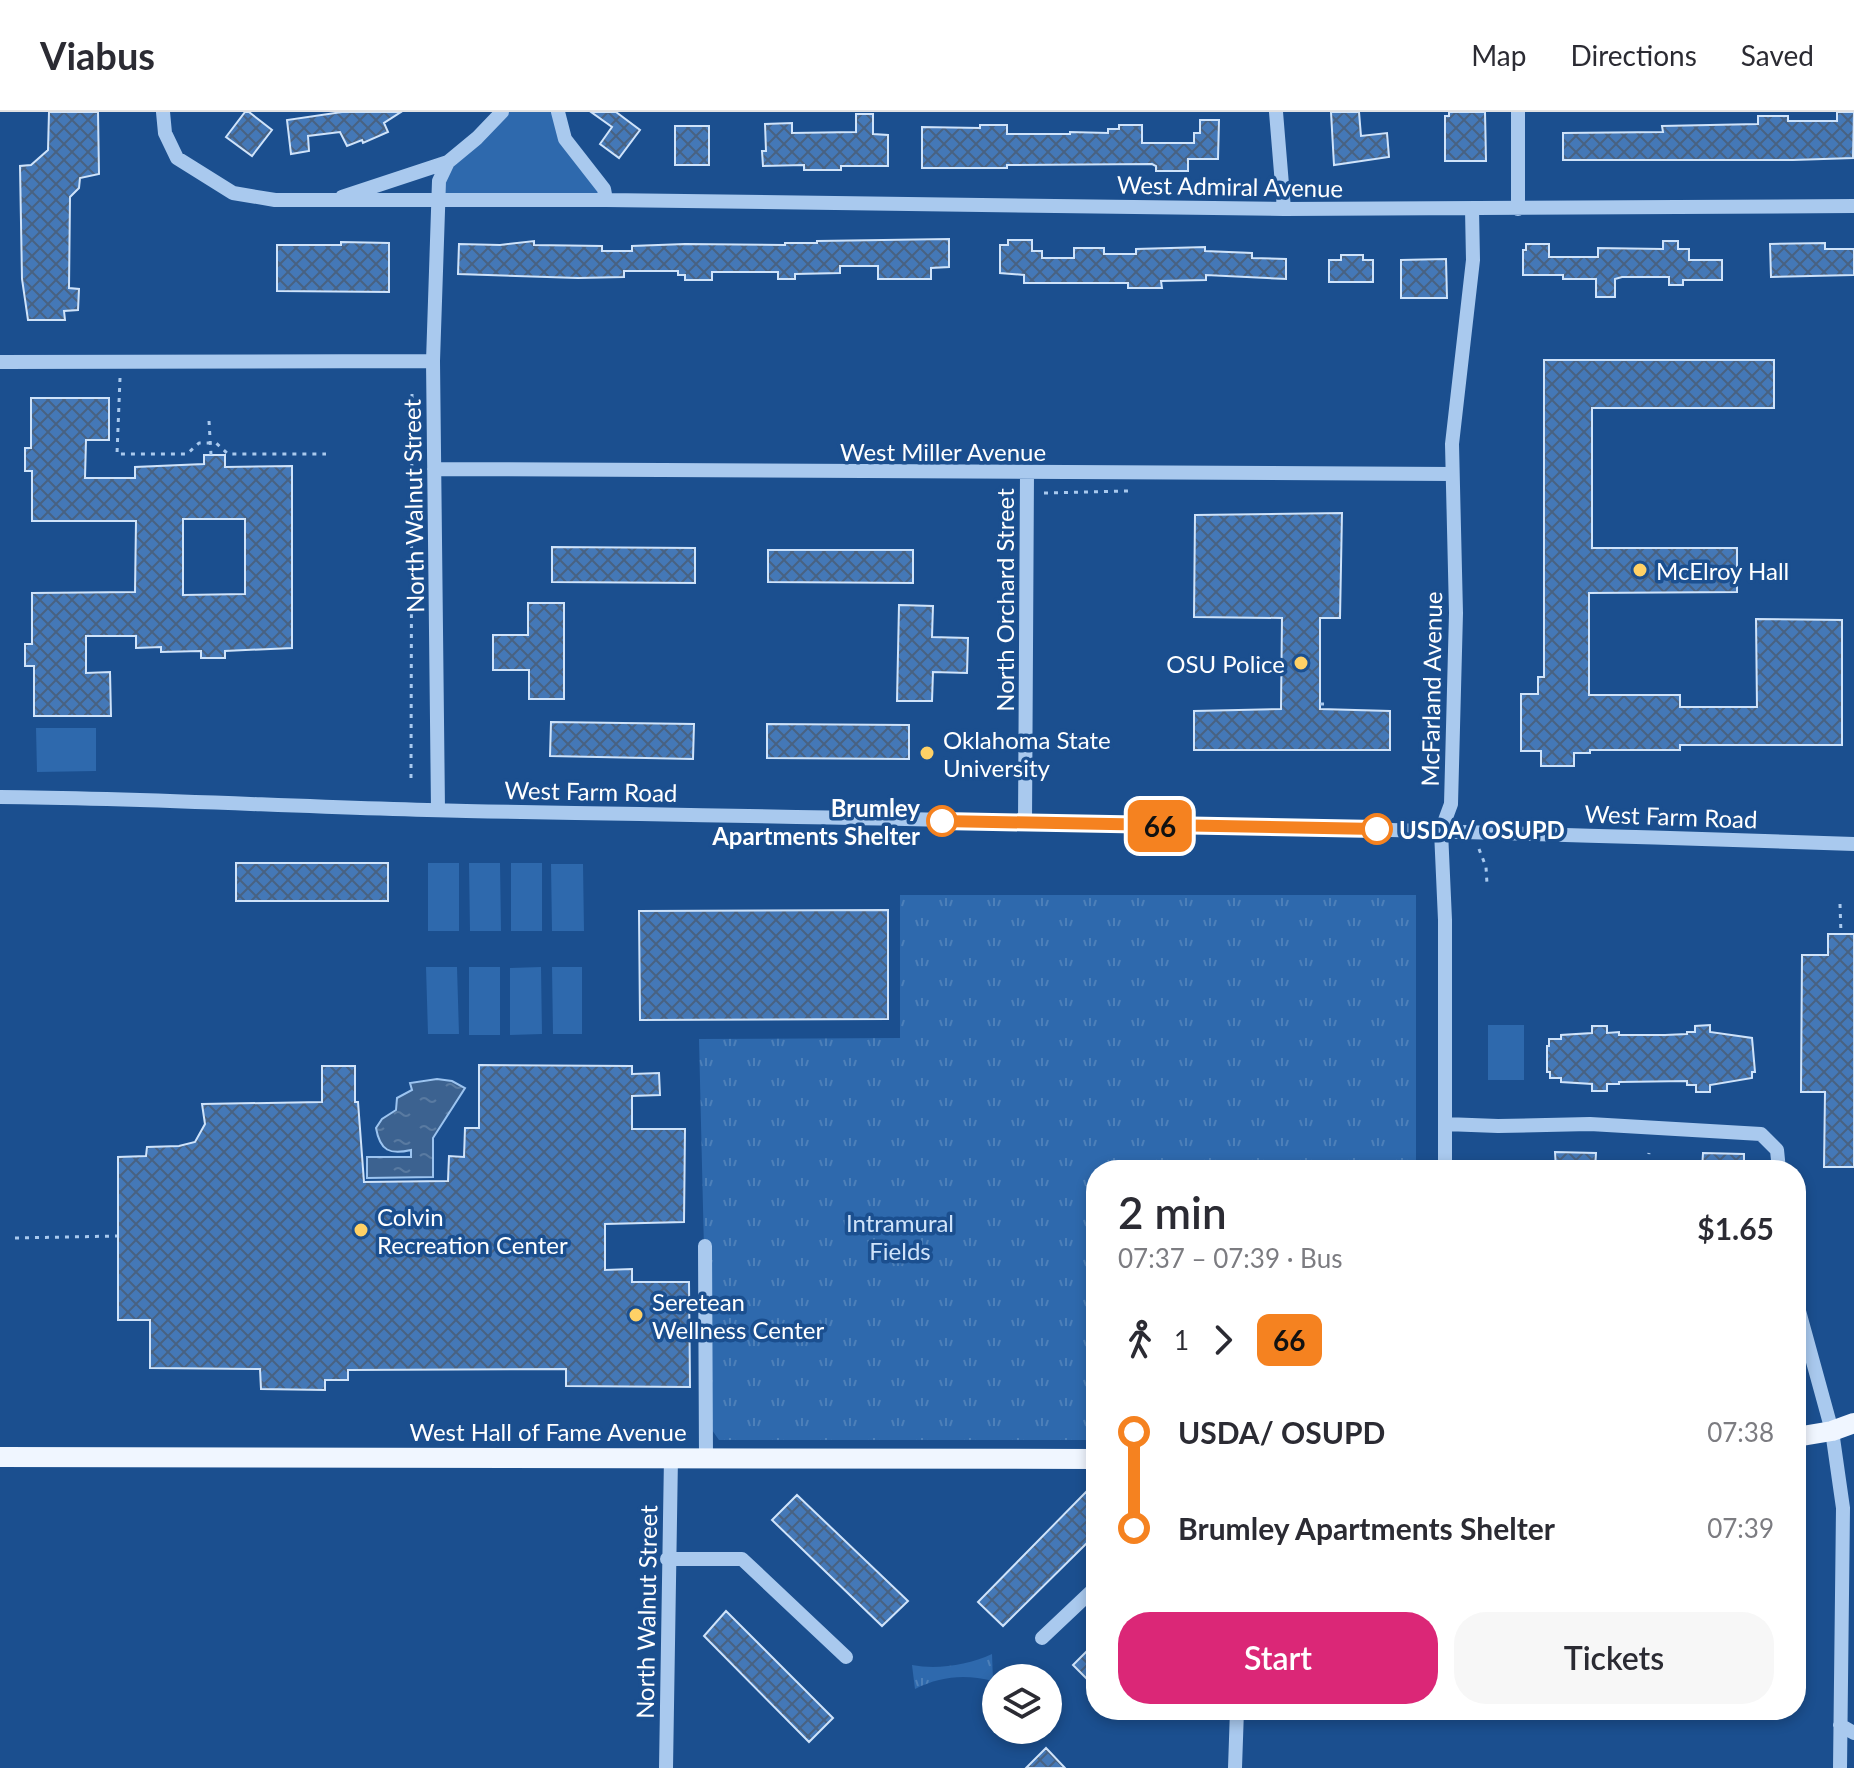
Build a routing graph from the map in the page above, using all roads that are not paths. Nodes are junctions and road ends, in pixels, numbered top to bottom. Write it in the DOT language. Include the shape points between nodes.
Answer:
graph roads {
  1 [pos="163,112"];
  2 [pos="502,112"];
  3 [pos="558,112"];
  4 [pos="1276,112"];
  5 [pos="1518,112"];
  6 [pos="448,162"];
  7 [pos="606,200"];
  8 [pos="330,201"];
  9 [pos="437,201"];
  10 [pos="1854,206"];
  11 [pos="1284,209"];
  12 [pos="1472,209"];
  13 [pos="1518,209"];
  14 [pos="433,361"];
  15 [pos="0,362"];
  16 [pos="434,469"];
  17 [pos="1027,473"];
  18 [pos="1452,474"];
  19 [pos="0,797"];
  20 [pos="438,810"];
  21 [pos="1025,823"];
  22 [pos="1441,831"];
  23 [pos="1854,844"];
  24 [pos="1445,1124"];
  25 [pos="1445,1160"];
  26 [pos="1778,1160"];
  27 [pos="705,1246"];
  28 [pos="1806,1336"];
  29 [pos="1854,1423"];
  30 [pos="1832,1431"];
  31 [pos="1806,1435"];
  32 [pos="0,1457"];
  33 [pos="671,1457"];
  34 [pos="706,1458"];
  35 [pos="1086,1459"];
  36 [pos="667,1559"];
  37 [pos="1086,1596"];
  38 [pos="1848,1622"];
  39 [pos="1042,1638"];
  40 [pos="846,1657"];
  41 [pos="1237,1720"];
  42 [pos="1840,1725"];
  43 [pos="1854,1733"];
  44 [pos="666,1768"];
  45 [pos="1235,1768"];
  46 [pos="1840,1768"];
  1 -- 8 [label="street, West Admiral Avenue" via="165,133 177,158 233,193"];
  2 -- 6 [label="street"];
  3 -- 7 [label="street" via="565,139 604,189"];
  4 -- 11 [label="street"];
  5 -- 13 [label="street"];
  6 -- 8 [label="street"];
  6 -- 9 [label="street, North Walnut Street"];
  7 -- 9 [label="street, West Admiral Avenue"];
  7 -- 11 [label="street, West Admiral Avenue"];
  8 -- 9 [label="street, West Admiral Avenue"];
  9 -- 14 [label="street, North Walnut Street"];
  10 -- 13 [label="street, West Admiral Avenue"];
  11 -- 12 [label="street, West Admiral Avenue"];
  12 -- 13 [label="street, West Admiral Avenue"];
  12 -- 18 [label="street, McFarland Avenue" via="1473,260"];
  14 -- 15 [label="street"];
  14 -- 16 [label="street, North Walnut Street"];
  16 -- 17 [label="street, West Miller Avenue"];
  16 -- 20 [label="street, North Walnut Street"];
  17 -- 18 [label="street, West Miller Avenue"];
  17 -- 21 [label="street, North Orchard Street"];
  18 -- 22 [label="street, McFarland Avenue" via="1456,613 1451,804"];
  19 -- 20 [label="street, West Farm Road"];
  20 -- 21 [label="street, West Farm Road"];
  21 -- 22 [label="street, West Farm Road"];
  22 -- 23 [label="street, West Farm Road"];
  22 -- 24 [label="street, McFarland Avenue"];
  24 -- 25 [label="street, McFarland Avenue"];
  24 -- 26 [label="street" via="1590,1124 1761,1134 1777,1150"];
  27 -- 34 [label="street"];
  28 -- 30 [label="street"];
  29 -- 30 [label="main road"];
  30 -- 31 [label="main road"];
  30 -- 38 [label="street" via="1843,1508"];
  32 -- 33 [label="main road, West Hall of Fame Avenue"];
  33 -- 34 [label="main road, West Hall of Fame Avenue"];
  33 -- 36 [label="street, North Walnut Street"];
  34 -- 35 [label="main road, West Hall of Fame Avenue"];
  36 -- 40 [label="street" via="742,1559"];
  36 -- 44 [label="street, North Walnut Street"];
  37 -- 39 [label="street"];
  38 -- 42 [label="street"];
  41 -- 45 [label="street"];
  42 -- 43 [label="street"];
  42 -- 46 [label="street"];
}
